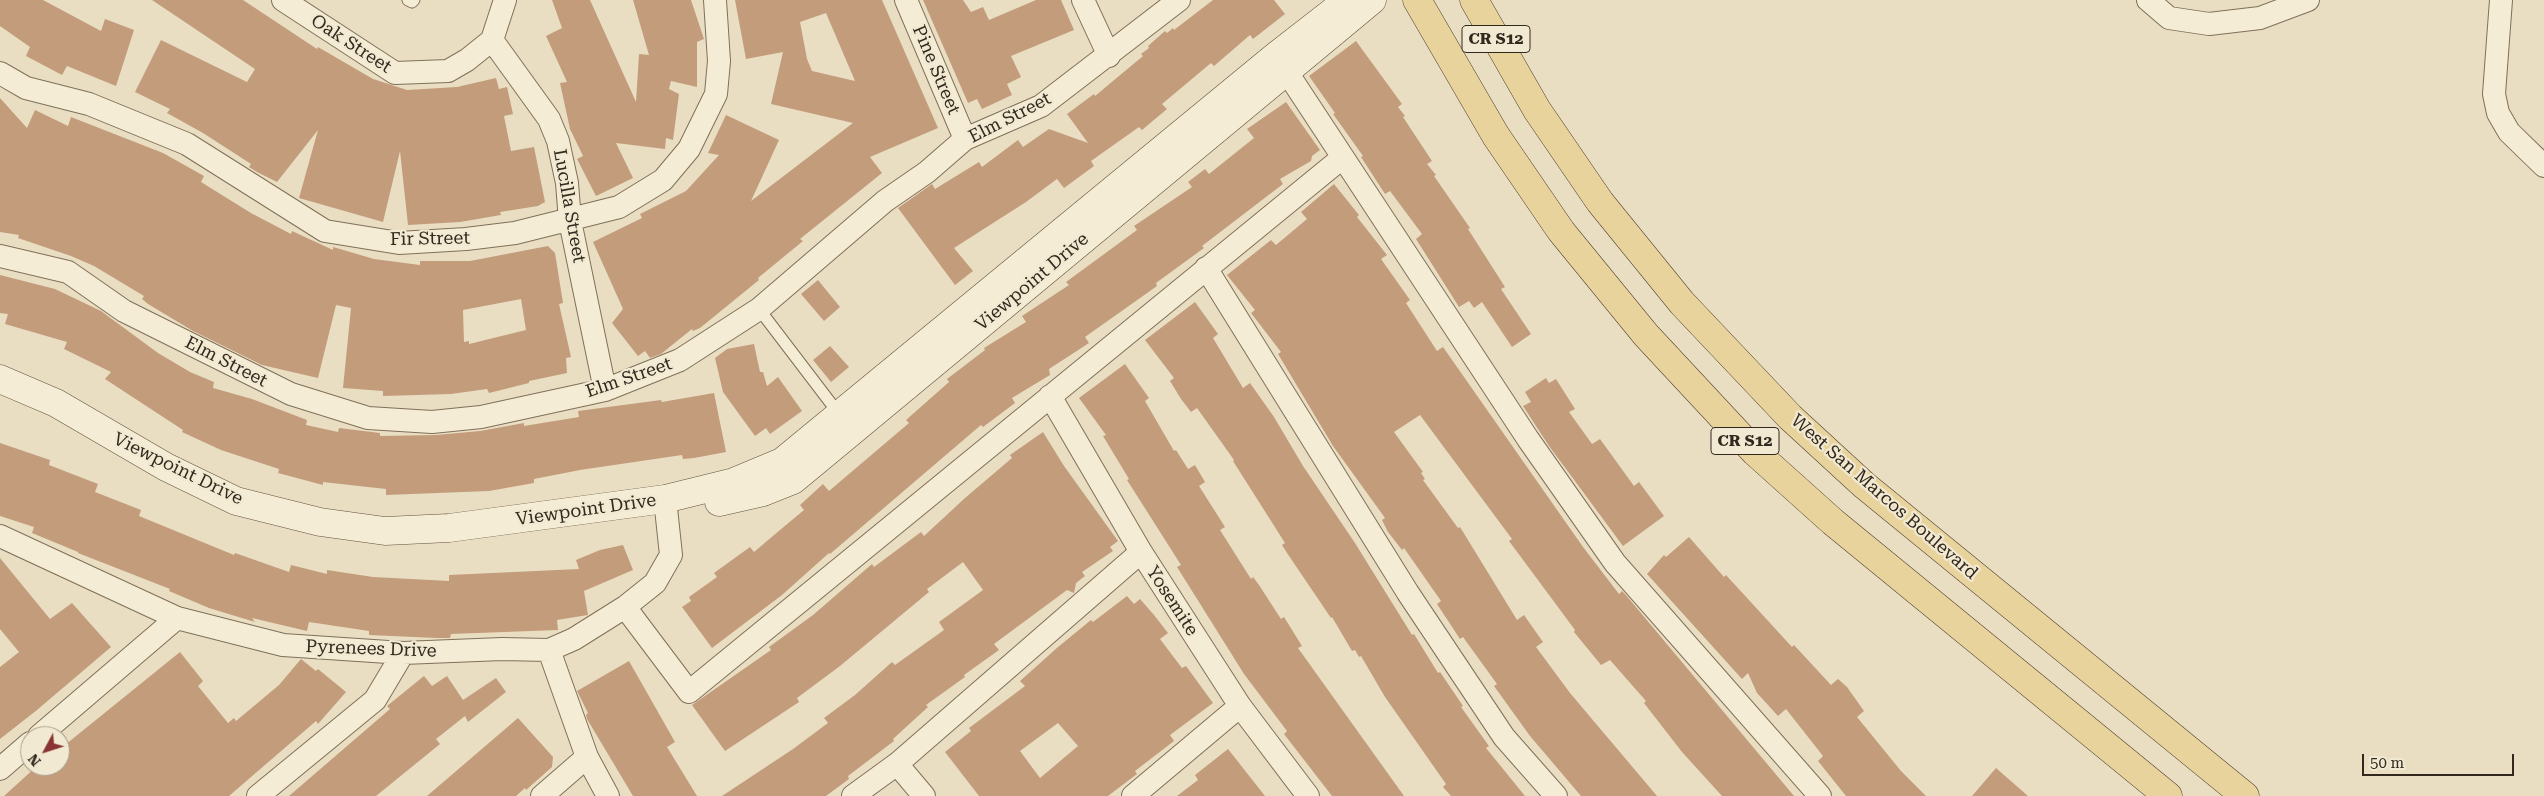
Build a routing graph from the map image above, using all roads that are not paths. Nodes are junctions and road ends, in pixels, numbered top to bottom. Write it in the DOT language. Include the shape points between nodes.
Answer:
graph roads {
  1 [pos="283,0"];
  2 [pos="408,0"];
  3 [pos="414,0"];
  4 [pos="505,0"];
  5 [pos="714,0"];
  6 [pos="906,0"];
  7 [pos="1083,0"];
  8 [pos="1179,0"];
  9 [pos="1348,0"];
  10 [pos="1372,0"];
  11 [pos="1417,0"];
  12 [pos="1474,0"];
  13 [pos="2148,0"];
  14 [pos="2308,0"];
  15 [pos="2501,0"];
  16 [pos="492,40"];
  17 [pos="1109,56"];
  18 [pos="1282,64"];
  19 [pos="0,73"];
  20 [pos="965,140"];
  21 [pos="1342,158"];
  22 [pos="2544,166"];
  23 [pos="570,221"];
  24 [pos="0,256"];
  25 [pos="1206,268"];
  26 [pos="759,309"];
  27 [pos="0,379"];
  28 [pos="605,390"];
  29 [pos="1050,396"];
  30 [pos="839,414"];
  31 [pos="665,499"];
  32 [pos="1,537"];
  33 [pos="1141,552"];
  34 [pos="625,608"];
  35 [pos="177,618"];
  36 [pos="548,650"];
  37 [pos="403,653"];
  38 [pos="1240,706"];
  39 [pos="50,726"];
  40 [pos="20,752"];
  41 [pos="587,757"];
  42 [pos="897,764"];
  43 [pos="0,769"];
  44 [pos="258,796"];
  45 [pos="542,796"];
  46 [pos="608,796"];
  47 [pos="853,796"];
  48 [pos="924,796"];
  49 [pos="1133,796"];
  50 [pos="1308,796"];
  51 [pos="1556,796"];
  52 [pos="1820,796"];
  53 [pos="2168,796"];
  54 [pos="2245,796"];
  1 -- 16 [label="street, Oak Street" via="395,74 448,70"];
  2 -- 3 [label="lane"];
  4 -- 16 [label="street"];
  5 -- 23 [label="street, Fir Street" via="719,61 716,94 689,149 663,180 619,208"];
  6 -- 20 [label="street, Pine Street"];
  7 -- 17 [label="street"];
  8 -- 17 [label="street, Elm Street"];
  9 -- 18 [label="street, Viewpoint Drive"];
  10 -- 18 [label="street, Viewpoint Drive"];
  11 -- 53 [label="main road, CR S12" via="1496,136 1561,231 1646,335 1749,445 1833,522"];
  12 -- 54 [label="main road, West San Marcos Boulevard / CR S12" via="1537,110 1600,202 1682,303 1790,417 1864,485"];
  13 -- 14 [label="street" via="2170,18 2209,24 2260,18"];
  15 -- 22 [label="street" via="2494,86 2498,113 2509,132"];
  16 -- 23 [label="street, Lucilla Street" via="549,119 558,141 567,183"];
  17 -- 20 [label="street, Elm Street" via="1041,106"];
  18 -- 21 [label="street"];
  18 -- 30 [label="street, Viewpoint Drive"];
  18 -- 31 [label="street, Viewpoint Drive" via="793,480 763,492 708,504"];
  19 -- 23 [label="street, Fir Street" via="26,88 89,104 187,144 326,231 399,243 466,240"];
  20 -- 26 [label="street, Elm Street" via="885,201"];
  21 -- 25 [label="street"];
  21 -- 52 [label="street" via="1528,439 1615,563"];
  23 -- 28 [label="street, Lucilla Street"];
  24 -- 28 [label="street, Elm Street" via="68,272 124,311 252,376 291,394 368,418 432,422 481,417"];
  25 -- 29 [label="street"];
  25 -- 51 [label="street" via="1413,601 1504,737"];
  26 -- 28 [label="street, Elm Street" via="680,360"];
  26 -- 30 [label="lane"];
  27 -- 31 [label="street, Viewpoint Drive" via="56,403 166,467 236,501 320,522 385,531 449,528"];
  29 -- 33 [label="street, Yosemite"];
  29 -- 34 [label="street" via="689,692"];
  30 -- 31 [label="street, Viewpoint Drive" via="782,462 734,482"];
  31 -- 34 [label="street, Pyrenees Drive" via="671,555 655,583"];
  32 -- 35 [label="street, Pyrenees Drive"];
  33 -- 38 [label="street, Yosemite"];
  33 -- 42 [label="street"];
  34 -- 36 [label="street, Pyrenees Drive" via="574,639"];
  35 -- 37 [label="street, Pyrenees Drive" via="283,645"];
  35 -- 39 [label="street"];
  36 -- 37 [label="street, Pyrenees Drive"];
  36 -- 41 [label="street"];
  37 -- 44 [label="street" via="375,700"];
  38 -- 49 [label="street"];
  38 -- 50 [label="street, Yosemite"];
  40 -- 43 [label="street"];
  41 -- 45 [label="street"];
  41 -- 46 [label="street"];
  42 -- 47 [label="street"];
  42 -- 48 [label="street"];
}
